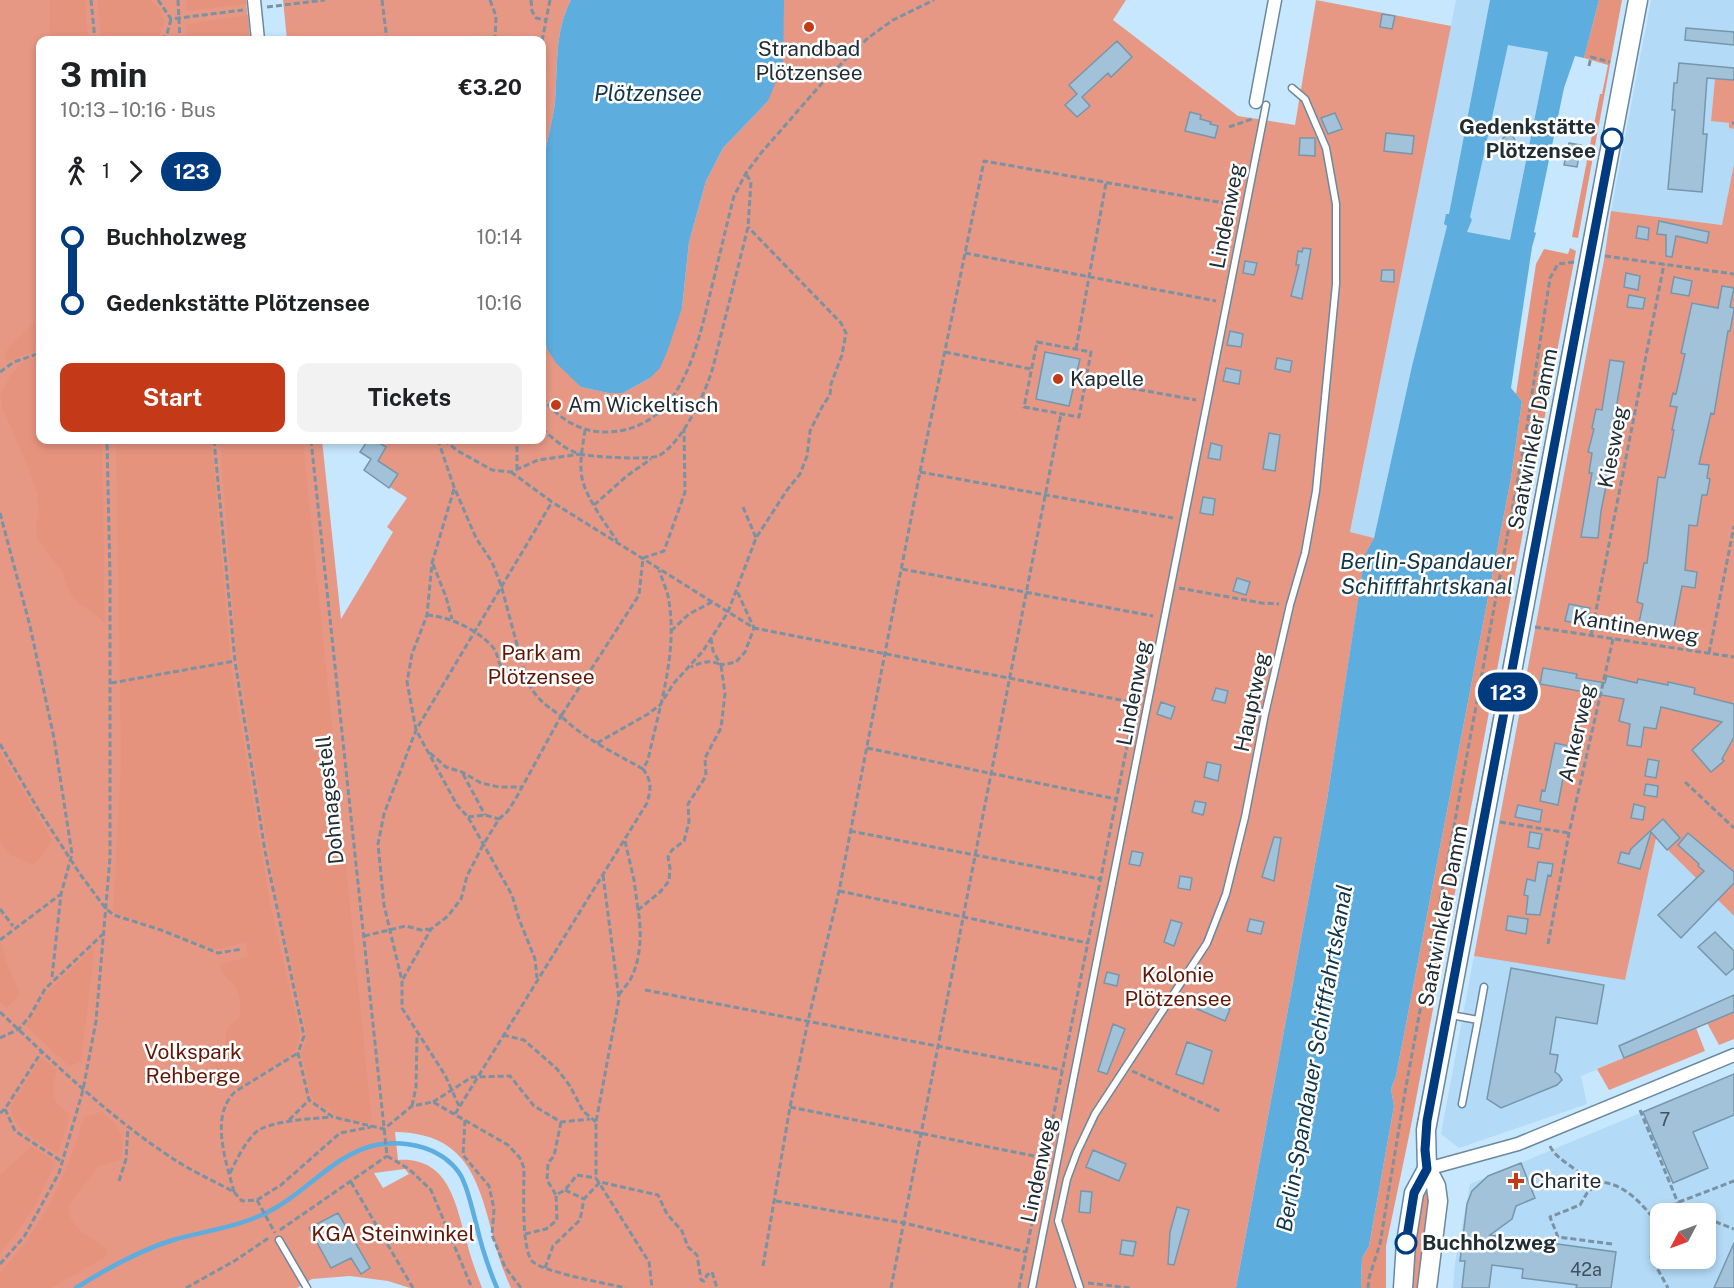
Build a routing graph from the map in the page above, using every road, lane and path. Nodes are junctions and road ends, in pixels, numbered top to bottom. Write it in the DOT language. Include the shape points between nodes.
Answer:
graph roads {
  1 [pos="92,0"];
  2 [pos="158,0"];
  3 [pos="178,0"];
  4 [pos="325,0"];
  5 [pos="382,0"];
  6 [pos="490,0"];
  7 [pos="531,0"];
  8 [pos="550,0"];
  9 [pos="934,0"];
  10 [pos="1275,0"];
  11 [pos="1638,0"];
  12 [pos="254,4"];
  13 [pos="179,18"];
  14 [pos="171,19"];
  15 [pos="546,21"];
  16 [pos="95,36"];
  17 [pos="165,36"];
  18 [pos="180,36"];
  19 [pos="258,36"];
  20 [pos="386,36"];
  21 [pos="495,36"];
  22 [pos="543,36"];
  23 [pos="1610,62"];
  24 [pos="1589,66"];
  25 [pos="1292,88"];
  26 [pos="1261,104"];
  27 [pos="1229,127"];
  28 [pos="1250,129"];
  29 [pos="746,173"];
  30 [pos="1106,182"];
  31 [pos="1233,215"];
  32 [pos="748,227"];
  33 [pos="965,253"];
  34 [pos="1602,255"];
  35 [pos="1575,262"];
  36 [pos="1664,264"];
  37 [pos="1734,274"];
  38 [pos="1090,276"];
  39 [pos="1214,312"];
  40 [pos="1076,350"];
  41 [pos="945,352"];
  42 [pos="36,354"];
  43 [pos="1031,369"];
  44 [pos="0,372"];
  45 [pos="1086,380"];
  46 [pos="1198,389"];
  47 [pos="546,403"];
  48 [pos="1061,414"];
  49 [pos="684,428"];
  50 [pos="585,430"];
  51 [pos="546,432"];
  52 [pos="107,444"];
  53 [pos="214,444"];
  54 [pos="311,444"];
  55 [pos="439,444"];
  56 [pos="449,444"];
  57 [pos="517,444"];
  58 [pos="581,454"];
  59 [pos="652,458"];
  60 [pos="517,470"];
  61 [pos="511,472"];
  62 [pos="920,472"];
  63 [pos="454,487"];
  64 [pos="1045,495"];
  65 [pos="552,502"];
  66 [pos="594,505"];
  67 [pos="743,507"];
  68 [pos="0,513"];
  69 [pos="1734,526"];
  70 [pos="1170,529"];
  71 [pos="756,538"];
  72 [pos="618,543"];
  73 [pos="643,558"];
  74 [pos="432,562"];
  75 [pos="659,568"];
  76 [pos="902,569"];
  77 [pos="501,585"];
  78 [pos="1171,586"];
  79 [pos="736,590"];
  80 [pos="1026,593"];
  81 [pos="712,602"];
  82 [pos="1290,605"];
  83 [pos="728,612"];
  84 [pos="427,615"];
  85 [pos="1153,616"];
  86 [pos="452,619"];
  87 [pos="1533,627"];
  88 [pos="754,628"];
  89 [pos="671,631"];
  90 [pos="473,632"];
  91 [pos="711,636"];
  92 [pos="1591,636"];
  93 [pos="1613,639"];
  94 [pos="1709,653"];
  95 [pos="885,654"];
  96 [pos="1734,657"];
  97 [pos="234,661"];
  98 [pos="721,665"];
  99 [pos="689,668"];
  100 [pos="526,678"];
  101 [pos="1010,679"];
  102 [pos="1140,681"];
  103 [pos="111,683"];
  104 [pos="1136,703"];
  105 [pos="660,705"];
  106 [pos="561,716"];
  107 [pos="416,730"];
  108 [pos="597,743"];
  109 [pos="0,744"];
  110 [pos="867,748"];
  111 [pos="428,751"];
  112 [pos="643,769"];
  113 [pos="462,772"];
  114 [pos="991,774"];
  115 [pos="1685,782"];
  116 [pos="521,787"];
  117 [pos="1116,799"];
  118 [pos="485,815"];
  119 [pos="468,817"];
  120 [pos="498,819"];
  121 [pos="1497,821"];
  122 [pos="1734,828"];
  123 [pos="850,831"];
  124 [pos="1569,833"];
  125 [pos="624,840"];
  126 [pos="483,845"];
  127 [pos="975,855"];
  128 [pos="70,859"];
  129 [pos="603,873"];
  130 [pos="1100,879"];
  131 [pos="839,891"];
  132 [pos="62,894"];
  133 [pos="0,909"];
  134 [pos="106,909"];
  135 [pos="638,910"];
  136 [pos="963,918"];
  137 [pos="13,926"];
  138 [pos="431,929"];
  139 [pos="390,930"];
  140 [pos="104,933"];
  141 [pos="364,936"];
  142 [pos="0,940"];
  143 [pos="1088,943"];
  144 [pos="1548,944"];
  145 [pos="242,949"];
  146 [pos="52,977"];
  147 [pos="538,979"];
  148 [pos="402,981"];
  149 [pos="1484,987"];
  150 [pos="645,990"];
  151 [pos="619,995"];
  152 [pos="0,1012"];
  153 [pos="1448,1015"];
  154 [pos="1478,1020"];
  155 [pos="808,1021"];
  156 [pos="19,1029"];
  157 [pos="417,1034"];
  158 [pos="503,1035"];
  159 [pos="0,1038"];
  160 [pos="938,1046"];
  161 [pos="42,1051"];
  162 [pos="298,1053"];
  163 [pos="1734,1055"];
  164 [pos="1125,1068"];
  165 [pos="1062,1070"];
  166 [pos="477,1077"];
  167 [pos="83,1090"];
  168 [pos="452,1090"];
  169 [pos="309,1100"];
  170 [pos="433,1102"];
  171 [pos="1462,1104"];
  172 [pos="412,1106"];
  173 [pos="459,1106"];
  174 [pos="790,1107"];
  175 [pos="5,1109"];
  176 [pos="1640,1110"];
  177 [pos="1222,1112"];
  178 [pos="0,1113"];
  179 [pos="455,1114"];
  180 [pos="333,1117"];
  181 [pos="590,1119"];
  182 [pos="465,1120"];
  183 [pos="289,1121"];
  184 [pos="561,1122"];
  185 [pos="596,1122"];
  186 [pos="128,1127"];
  187 [pos="374,1127"];
  188 [pos="384,1129"];
  189 [pos="921,1133"];
  190 [pos="1550,1146"];
  191 [pos="387,1156"];
  192 [pos="1045,1158"];
  193 [pos="62,1161"];
  194 [pos="1427,1169"];
  195 [pos="230,1175"];
  196 [pos="1055,1175"];
  197 [pos="596,1178"];
  198 [pos="1067,1179"];
  199 [pos="119,1181"];
  200 [pos="1734,1181"];
  201 [pos="351,1182"];
  202 [pos="600,1182"];
  203 [pos="566,1190"];
  204 [pos="234,1192"];
  205 [pos="1587,1193"];
  206 [pos="556,1195"];
  207 [pos="584,1198"];
  208 [pos="257,1200"];
  209 [pos="776,1201"];
  210 [pos="1678,1203"];
  211 [pos="1650,1214"];
  212 [pos="1716,1222"];
  213 [pos="904,1223"];
  214 [pos="1734,1229"];
  215 [pos="525,1234"];
  216 [pos="277,1237"];
  217 [pos="1612,1244"];
  218 [pos="1026,1252"];
  219 [pos="0,1264"];
  220 [pos="764,1266"];
  221 [pos="545,1268"];
  222 [pos="1658,1269"];
  223 [pos="1079,1285"];
  224 [pos="610,1286"];
  225 [pos="186,1288"];
  226 [pos="307,1288"];
  227 [pos="413,1288"];
  228 [pos="472,1288"];
  229 [pos="521,1288"];
  230 [pos="626,1288"];
  231 [pos="652,1288"];
  232 [pos="717,1288"];
  233 [pos="891,1288"];
  234 [pos="1019,1288"];
  235 [pos="1032,1288"];
  236 [pos="1130,1288"];
  237 [pos="1368,1288"];
  238 [pos="1403,1288"];
  239 [pos="1426,1288"];
  240 [pos="1668,1288"];
  1 -- 16 [label="path"];
  2 -- 14 [label="path"];
  3 -- 13 [label="path"];
  4 -- 12 [label="path"];
  5 -- 20 [label="path"];
  6 -- 21 [label="path" via="496,16"];
  7 -- 15 [label="path" via="536,18"];
  8 -- 15 [label="path"];
  9 -- 29 [label="path" via="893,20 868,38 799,108"];
  10 -- 26 [label="street"];
  11 -- 153 [label="main road, Saatwinkler Damm"];
  12 -- 13 [label="path"];
  12 -- 19 [label="street"];
  13 -- 14 [label="path"];
  13 -- 18 [label="path"];
  14 -- 17 [label="path"];
  15 -- 22 [label="path"];
  23 -- 24 [label="path" via="1591,57"];
  25 -- 82 [label="lane, Hauptweg" via="1305,99 1326,148 1336,204 1336,284 1316,491 1305,553"];
  26 -- 78 [label="lane, Lindenweg"];
  27 -- 28 [label="path" via="1252,119"];
  29 -- 32 [label="path" via="751,182"];
  29 -- 50 [label="path" via="734,196 696,349 680,388 642,424 614,432"];
  30 -- 31 [label="path" via="1235,205"];
  30 -- 33 [label="path" via="984,161"];
  30 -- 38 [label="path"];
  32 -- 49 [label="path" via="706,390"];
  32 -- 71 [label="path" via="841,323 846,333 830,395 810,431 800,474"];
  33 -- 38 [label="path"];
  33 -- 41 [label="path"];
  34 -- 36 [label="path"];
  35 -- 237 [label="path" via="1558,264 1550,278 1522,456 1380,1244"];
  36 -- 37 [label="path"];
  36 -- 92 [label="path, Kiesweg"];
  38 -- 39 [label="path" via="1216,301"];
  38 -- 40 [label="path"];
  40 -- 43 [label="path" via="1036,342"];
  40 -- 45 [label="path" via="1091,352"];
  41 -- 43 [label="path"];
  41 -- 62 [label="path"];
  42 -- 44 [label="path"];
  43 -- 48 [label="path" via="1024,407"];
  45 -- 46 [label="path" via="1196,400"];
  45 -- 48 [label="path" via="1079,417"];
  47 -- 50 [label="path" via="565,420"];
  48 -- 64 [label="path"];
  49 -- 59 [label="path" via="663,453"];
  49 -- 73 [label="path" via="685,492 664,551"];
  50 -- 58 [label="path"];
  51 -- 58 [label="path" via="564,447"];
  52 -- 103 [label="path"];
  53 -- 97 [label="path"];
  54 -- 141 [label="path, Dohnagestell"];
  55 -- 63 [label="path"];
  56 -- 61 [label="path" via="492,470"];
  57 -- 60 [label="path"];
  58 -- 59 [label="path"];
  58 -- 60 [label="path" via="538,460"];
  58 -- 66 [label="path" via="582,479"];
  59 -- 66 [label="path"];
  60 -- 61 [label="path"];
  61 -- 65 [label="path"];
  62 -- 64 [label="path"];
  62 -- 76 [label="path"];
  63 -- 74 [label="path"];
  63 -- 77 [label="path"];
  64 -- 70 [label="path" via="1173,518"];
  64 -- 80 [label="path"];
  65 -- 72 [label="path"];
  65 -- 77 [label="path"];
  66 -- 72 [label="path"];
  67 -- 71 [label="path"];
  68 -- 128 [label="path" via="54,738"];
  69 -- 94 [label="path"];
  71 -- 79 [label="path"];
  72 -- 73 [label="path"];
  73 -- 75 [label="path"];
  73 -- 106 [label="path" via="639,595"];
  74 -- 84 [label="path"];
  74 -- 86 [label="path"];
  75 -- 81 [label="path"];
  75 -- 89 [label="path" via="668,596"];
  76 -- 80 [label="path"];
  76 -- 95 [label="path"];
  77 -- 90 [label="path"];
  77 -- 100 [label="path"];
  78 -- 82 [label="path"];
  78 -- 196 [label="lane, Lindenweg"];
  79 -- 83 [label="path"];
  79 -- 88 [label="path"];
  80 -- 85 [label="path"];
  80 -- 101 [label="path"];
  81 -- 83 [label="path"];
  81 -- 89 [label="path" via="689,614"];
  82 -- 164 [label="lane, Hauptweg" via="1226,894 1207,943"];
  83 -- 88 [label="path"];
  83 -- 91 [label="path"];
  84 -- 86 [label="path"];
  84 -- 107 [label="path" via="412,654 407,682"];
  86 -- 90 [label="path"];
  87 -- 92 [label="path, Kantinenweg"];
  88 -- 95 [label="path"];
  88 -- 98 [label="path" via="745,652 736,662"];
  89 -- 105 [label="path" via="670,662"];
  90 -- 100 [label="path" via="491,645 500,665"];
  90 -- 107 [label="path"];
  91 -- 98 [label="path"];
  91 -- 99 [label="path"];
  92 -- 93 [label="path, Kantinenweg"];
  93 -- 94 [label="path, Kantinenweg"];
  93 -- 124 [label="path, Ankerweg"];
  94 -- 96 [label="path, Kantinenweg"];
  95 -- 101 [label="path"];
  95 -- 110 [label="path"];
  97 -- 103 [label="path"];
  97 -- 162 [label="path" via="265,851 304,1036"];
  98 -- 99 [label="path" via="705,661"];
  98 -- 135 [label="path" via="725,694 720,728 705,758 706,776 688,804 684,841 668,857 669,882"];
  99 -- 105 [label="path"];
  100 -- 106 [label="path" via="542,703"];
  101 -- 104 [label="path"];
  101 -- 114 [label="path"];
  102 -- 104 [label="path"];
  103 -- 134 [label="path"];
  104 -- 117 [label="path"];
  105 -- 108 [label="path"];
  105 -- 112 [label="path"];
  106 -- 108 [label="path"];
  106 -- 116 [label="path"];
  107 -- 111 [label="path"];
  107 -- 139 [label="path" via="384,814 378,844"];
  108 -- 112 [label="path"];
  109 -- 128 [label="path"];
  110 -- 114 [label="path"];
  110 -- 123 [label="path"];
  111 -- 113 [label="path" via="446,766"];
  111 -- 119 [label="path" via="457,805"];
  112 -- 125 [label="path" via="651,786 647,803"];
  113 -- 116 [label="path" via="481,783"];
  113 -- 118 [label="path"];
  114 -- 117 [label="path"];
  114 -- 127 [label="path"];
  115 -- 122 [label="path"];
  116 -- 120 [label="path" via="507,812"];
  117 -- 130 [label="path"];
  118 -- 119 [label="path"];
  118 -- 120 [label="path"];
  119 -- 126 [label="path"];
  120 -- 126 [label="path"];
  121 -- 124 [label="path"];
  123 -- 127 [label="path"];
  123 -- 131 [label="path"];
  124 -- 144 [label="path, Ankerweg"];
  125 -- 129 [label="path"];
  125 -- 135 [label="path"];
  126 -- 138 [label="path" via="467,876 461,900"];
  126 -- 147 [label="path" via="512,895 535,959"];
  127 -- 130 [label="path"];
  127 -- 136 [label="path"];
  128 -- 132 [label="path"];
  128 -- 134 [label="path"];
  129 -- 147 [label="path"];
  129 -- 151 [label="path"];
  130 -- 143 [label="path"];
  131 -- 136 [label="path"];
  131 -- 155 [label="path"];
  132 -- 142 [label="path"];
  132 -- 146 [label="path"];
  133 -- 137 [label="path"];
  134 -- 140 [label="path"];
  134 -- 145 [label="path" via="218,953"];
  135 -- 151 [label="path" via="640,941 634,969"];
  136 -- 143 [label="path"];
  136 -- 160 [label="path"];
  138 -- 139 [label="path"];
  138 -- 148 [label="path"];
  139 -- 141 [label="path"];
  139 -- 148 [label="path"];
  140 -- 156 [label="path" via="45,989"];
  140 -- 167 [label="path" via="96,1021"];
  141 -- 188 [label="path, Dohnagestell"];
  143 -- 165 [label="path"];
  147 -- 158 [label="path"];
  148 -- 157 [label="path" via="402,1008"];
  149 -- 154 [label="lane"];
  150 -- 155 [label="path"];
  151 -- 185 [label="path"];
  152 -- 156 [label="path"];
  153 -- 154 [label="lane"];
  153 -- 194 [label="main road, Saatwinkler Damm" via="1426,1130"];
  154 -- 171 [label="lane"];
  155 -- 160 [label="path"];
  155 -- 174 [label="path"];
  156 -- 159 [label="path"];
  156 -- 161 [label="path"];
  157 -- 168 [label="path"];
  157 -- 172 [label="path"];
  158 -- 166 [label="path"];
  158 -- 181 [label="path" via="524,1040 557,1069"];
  160 -- 165 [label="path"];
  160 -- 189 [label="path"];
  161 -- 167 [label="path"];
  161 -- 175 [label="path"];
  162 -- 169 [label="path"];
  162 -- 195 [label="path" via="228,1099 221,1131"];
  163 -- 194 [label="street" via="1518,1144"];
  164 -- 177 [label="path"];
  164 -- 198 [label="lane, Hauptweg" via="1095,1114"];
  165 -- 192 [label="path"];
  166 -- 168 [label="path"];
  166 -- 173 [label="path"];
  166 -- 184 [label="path" via="510,1076 534,1106"];
  167 -- 186 [label="path"];
  167 -- 193 [label="path"];
  168 -- 170 [label="path"];
  168 -- 173 [label="path"];
  169 -- 180 [label="path"];
  169 -- 183 [label="path"];
  170 -- 172 [label="path"];
  170 -- 179 [label="path"];
  172 -- 188 [label="path"];
  173 -- 179 [label="path"];
  174 -- 189 [label="path"];
  174 -- 209 [label="path"];
  175 -- 178 [label="path"];
  175 -- 193 [label="path" via="15,1131"];
  176 -- 210 [label="path"];
  179 -- 182 [label="path"];
  180 -- 183 [label="path"];
  180 -- 187 [label="path"];
  181 -- 184 [label="path"];
  181 -- 185 [label="path"];
  182 -- 215 [label="path" via="508,1145 520,1158 524,1168"];
  182 -- 229 [label="path" via="463,1155 489,1186 494,1209 492,1235 505,1267"];
  183 -- 195 [label="path" via="256,1131"];
  184 -- 206 [label="path" via="554,1156 548,1162 547,1180"];
  185 -- 197 [label="path"];
  186 -- 199 [label="path" via="126,1159"];
  186 -- 204 [label="path" via="171,1158"];
  187 -- 188 [label="path"];
  187 -- 208 [label="path" via="340,1133 281,1185"];
  188 -- 191 [label="path, Dohnagestell"];
  189 -- 192 [label="path"];
  189 -- 213 [label="path"];
  190 -- 205 [label="path" via="1564,1163 1581,1173"];
  191 -- 201 [label="path"];
  191 -- 228 [label="path" via="409,1169 431,1190"];
  192 -- 218 [label="path"];
  193 -- 219 [label="path" via="24,1237"];
  194 -- 238 [label="main road, Saatwinkler Damm" via="1414,1193"];
  194 -- 239 [label="main road, Saatwinkler Damm" via="1436,1186 1438,1212"];
  195 -- 204 [label="path"];
  196 -- 198 [label="lane"];
  196 -- 235 [label="lane, Lindenweg"];
  197 -- 202 [label="path"];
  197 -- 203 [label="path" via="577,1175"];
  198 -- 223 [label="lane, Hauptweg" via="1058,1221"];
  200 -- 210 [label="path"];
  201 -- 216 [label="path"];
  201 -- 227 [label="path"];
  202 -- 207 [label="path"];
  202 -- 231 [label="path" via="649,1262"];
  202 -- 232 [label="path" via="658,1195 688,1247 697,1255 701,1280 712,1272"];
  203 -- 206 [label="path"];
  203 -- 207 [label="path"];
  204 -- 208 [label="path" via="242,1201"];
  205 -- 211 [label="path" via="1599,1182 1610,1182 1626,1190"];
  205 -- 217 [label="path" via="1580,1205 1550,1217 1558,1237"];
  206 -- 215 [label="path" via="557,1220 546,1229"];
  207 -- 221 [label="path" via="580,1220 553,1246"];
  208 -- 216 [label="path"];
  209 -- 213 [label="path"];
  209 -- 220 [label="path"];
  212 -- 214 [label="path"];
  213 -- 218 [label="path"];
  213 -- 233 [label="path"];
  215 -- 221 [label="path" via="525,1246 532,1261"];
  216 -- 225 [label="path"];
  216 -- 226 [label="lane"];
  218 -- 234 [label="path"];
  221 -- 224 [label="path"];
  222 -- 240 [label="path"];
  223 -- 236 [label="path"];
  224 -- 230 [label="path"];
}
